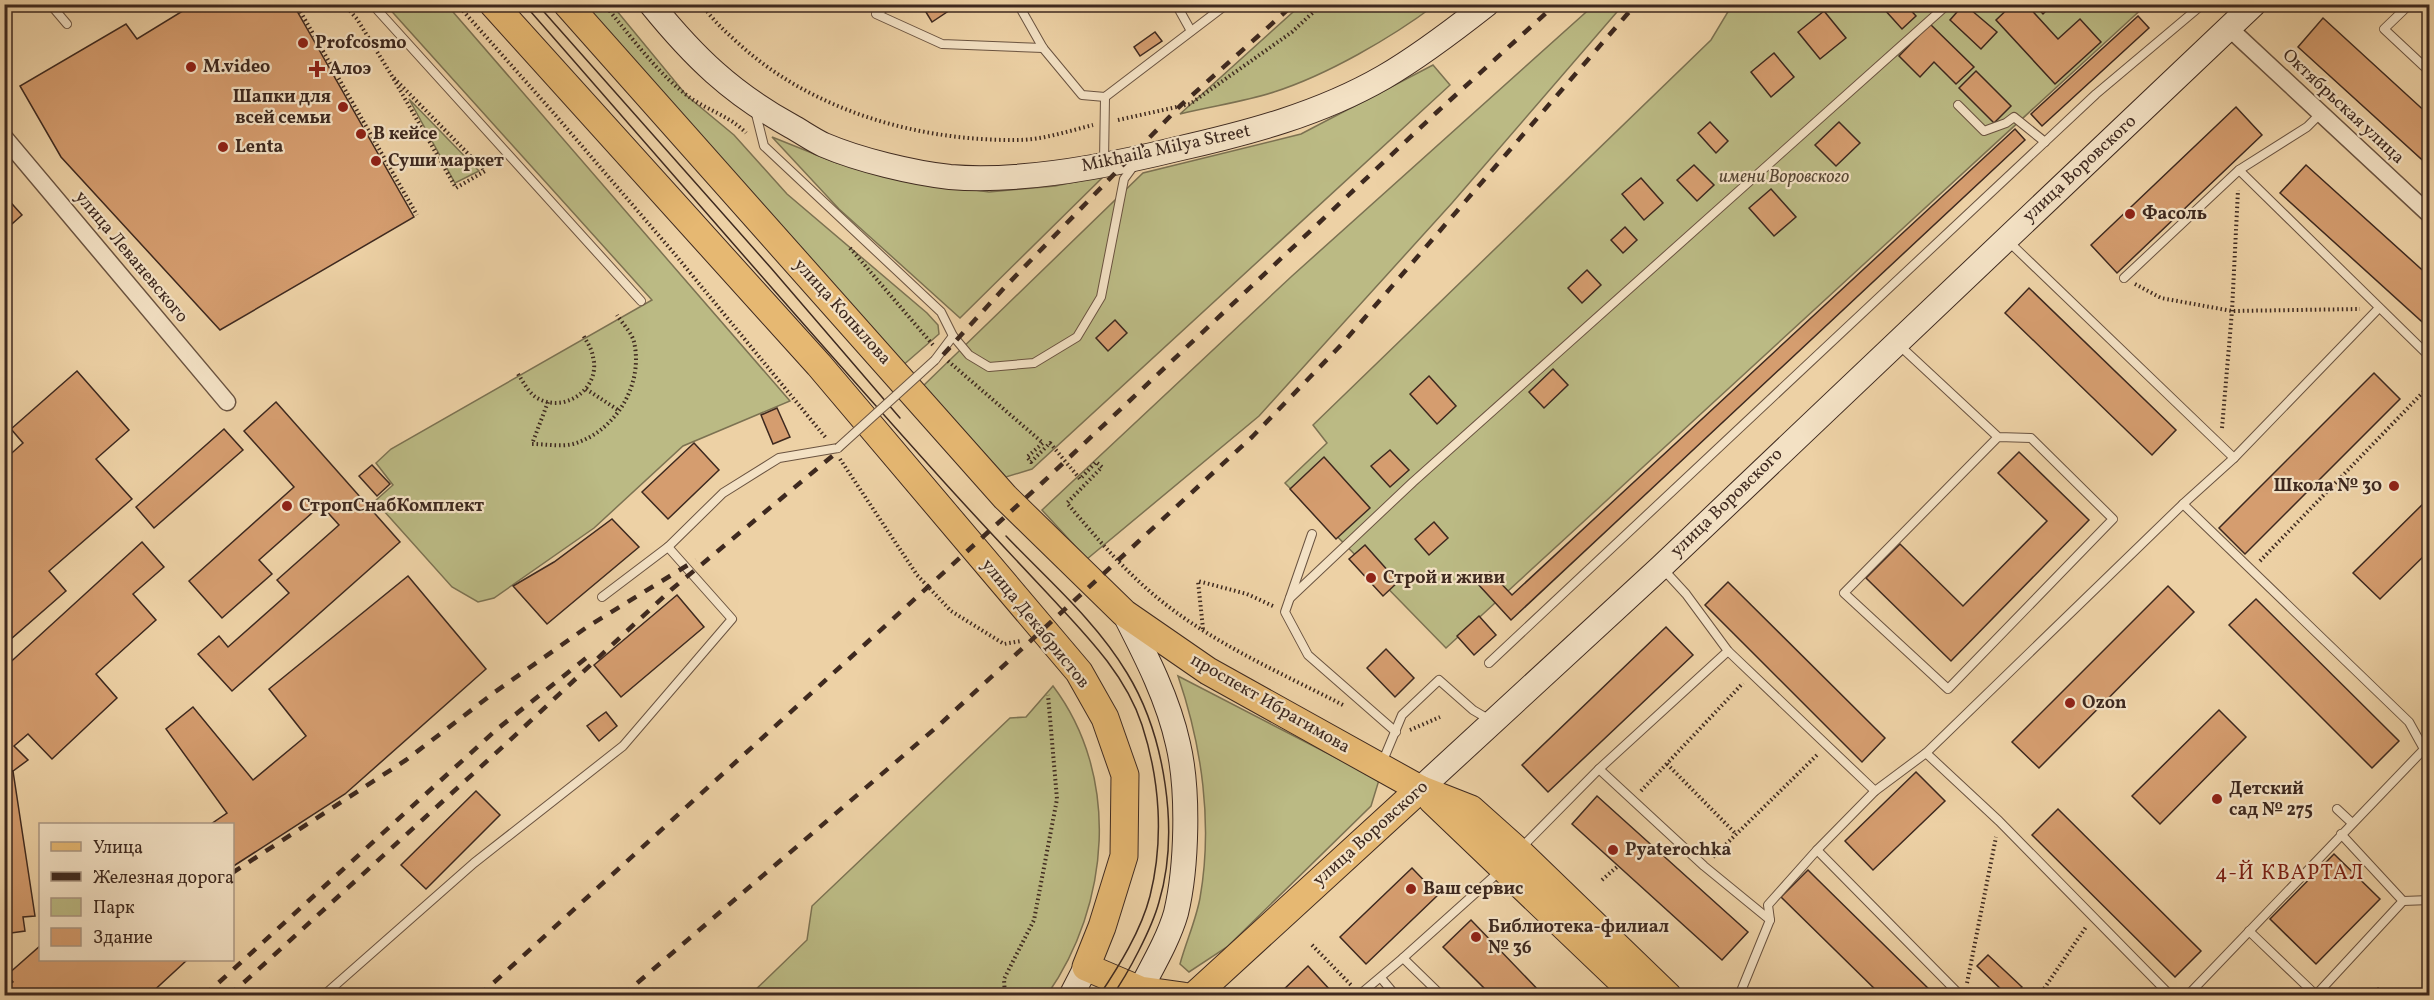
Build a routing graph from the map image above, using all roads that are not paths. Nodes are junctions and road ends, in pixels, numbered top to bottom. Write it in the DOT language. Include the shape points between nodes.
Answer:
graph roads {
  1 [pos="50,4"];
  2 [pos="372,4"];
  3 [pos="493,4"];
  4 [pos="567,4"];
  5 [pos="651,4"];
  6 [pos="889,4"];
  7 [pos="1018,4"];
  8 [pos="1176,4"];
  9 [pos="1227,4"];
  10 [pos="1487,4"];
  11 [pos="1948,4"];
  12 [pos="2203,4"];
  13 [pos="2410,4"];
  14 [pos="2237,14"];
  15 [pos="68,24"];
  16 [pos="1191,31"];
  17 [pos="1043,48"];
  18 [pos="2430,72"];
  19 [pos="1106,97"];
  20 [pos="753,104"];
  21 [pos="1958,105"];
  22 [pos="2321,113"];
  23 [pos="4,137"];
  24 [pos="2045,142"];
  25 [pos="1139,159"];
  26 [pos="1104,166"];
  27 [pos="2239,170"];
  28 [pos="2430,214"];
  29 [pos="2005,239"];
  30 [pos="2124,278"];
  31 [pos="640,301"];
  32 [pos="2379,308"];
  33 [pos="953,336"];
  34 [pos="1896,342"];
  35 [pos="2430,357"];
  36 [pos="227,402"];
  37 [pos="1998,437"];
  38 [pos="2234,458"];
  39 [pos="2183,504"];
  40 [pos="1312,534"];
  41 [pos="668,547"];
  42 [pos="1660,567"];
  43 [pos="602,597"];
  44 [pos="1290,598"];
  45 [pos="1124,613"];
  46 [pos="1728,651"];
  47 [pos="1489,663"];
  48 [pos="1493,722"];
  49 [pos="1395,732"];
  50 [pos="2428,749"];
  51 [pos="1926,753"];
  52 [pos="1380,767"];
  53 [pos="1599,769"];
  54 [pos="1420,789"];
  55 [pos="1875,791"];
  56 [pos="2337,809"];
  57 [pos="2352,823"];
  58 [pos="2341,834"];
  59 [pos="1816,850"];
  60 [pos="1511,859"];
  61 [pos="2430,900"];
  62 [pos="2403,901"];
  63 [pos="1770,920"];
  64 [pos="2249,931"];
  65 [pos="1403,958"];
  66 [pos="1086,967"];
  67 [pos="1381,978"];
  68 [pos="1138,993"];
  69 [pos="2169,994"];
  70 [pos="1359,995"];
  71 [pos="323,996"];
  72 [pos="1071,996"];
  73 [pos="1183,996"];
  74 [pos="1194,996"];
  75 [pos="1396,996"];
  76 [pos="1442,996"];
  77 [pos="1637,996"];
  78 [pos="1668,996"];
  79 [pos="1740,996"];
  80 [pos="1961,996"];
  81 [pos="2187,996"];
  1 -- 15 [label="lane"];
  2 -- 31 [label="lane"];
  3 -- 66 [label="main road, улица Декабристов" via="819,365 1072,663 1105,718 1125,775 1124,856"];
  4 -- 45 [label="main road, улица Копылова" via="1005,497"];
  5 -- 20 [label="main road, Mikhaila Milya Street" via="683,44"];
  6 -- 17 [label="lane" via="876,14 942,44"];
  7 -- 17 [label="lane"];
  8 -- 16 [label="lane"];
  9 -- 16 [label="lane"];
  10 -- 25 [label="main road, Mikhaila Milya Street" via="1383,78 1316,110 1247,133"];
  11 -- 44 [label="lane" via="1413,482"];
  12 -- 24 [label="lane"];
  13 -- 18 [label="lane" via="2384,29"];
  14 -- 22 [label="street, Октябрьская улица"];
  14 -- 29 [label="main road, улица Воровского"];
  16 -- 19 [label="lane"];
  17 -- 19 [label="lane" via="1082,95"];
  19 -- 26 [label="lane"];
  20 -- 26 [label="main road, Mikhaila Milya Street" via="824,145 890,166 951,177 1007,176"];
  20 -- 33 [label="lane" via="764,146 941,312"];
  21 -- 24 [label="lane" via="1984,131 2014,117"];
  22 -- 27 [label="lane" via="2307,127"];
  22 -- 28 [label="street, Октябрьская улица"];
  23 -- 36 [label="street, улица Леваневского"];
  24 -- 47 [label="lane"];
  25 -- 26 [label="main road, Mikhaila Milya Street"];
  25 -- 33 [label="lane" via="1124,179 1101,297 1077,337 1034,363 989,367 969,355"];
  27 -- 30 [label="lane"];
  27 -- 32 [label="lane"];
  29 -- 34 [label="main road, улица Воровского"];
  29 -- 38 [label="lane"];
  32 -- 35 [label="lane"];
  32 -- 38 [label="lane"];
  33 -- 41 [label="lane, bridge" via="937,357 836,449 779,458 723,493"];
  34 -- 37 [label="lane"];
  34 -- 42 [label="main road, улица Воровского"];
  37 -- 37 [label="lane" via="2031,438 2113,519 1948,689 1844,593"];
  38 -- 39 [label="lane"];
  39 -- 50 [label="lane" via="2409,722"];
  39 -- 51 [label="lane"];
  40 -- 44 [label="lane"];
  41 -- 43 [label="lane"];
  41 -- 71 [label="lane" via="732,618 623,746 474,863"];
  42 -- 46 [label="lane" via="1686,594"];
  42 -- 48 [label="main road, улица Воровского"];
  44 -- 49 [label="lane" via="1285,612 1308,655"];
  45 -- 52 [label="main road, проспект Ибрагимова" via="1208,671"];
  45 -- 68 [label="main road" via="1157,682 1178,744 1185,803 1176,914"];
  46 -- 53 [label="lane"];
  46 -- 55 [label="lane"];
  48 -- 49 [label="lane" via="1439,681 1402,715"];
  48 -- 54 [label="main road, улица Воровского"];
  49 -- 52 [label="lane"];
  50 -- 57 [label="lane"];
  51 -- 55 [label="lane"];
  51 -- 69 [label="lane" via="1999,821"];
  52 -- 54 [label="main road, проспект Ибрагимова"];
  53 -- 60 [label="lane"];
  53 -- 63 [label="lane" via="1704,866"];
  54 -- 60 [label="main road, проспект Ибрагимова"];
  54 -- 74 [label="main road, улица Воровского"];
  55 -- 59 [label="lane"];
  56 -- 57 [label="lane"];
  57 -- 58 [label="lane"];
  58 -- 62 [label="lane"];
  58 -- 64 [label="lane"];
  59 -- 63 [label="lane" via="1768,905"];
  59 -- 80 [label="lane"];
  60 -- 65 [label="lane"];
  60 -- 77 [label="main road, проспект Ибрагимова"];
  60 -- 78 [label="main road, проспект Ибрагимова"];
  61 -- 62 [label="lane"];
  62 -- 64 [label="lane" via="2316,995"];
  63 -- 79 [label="lane"];
  64 -- 81 [label="lane"];
  65 -- 67 [label="lane"];
  65 -- 76 [label="lane"];
  66 -- 68 [label="main road"];
  66 -- 72 [label="main road, улица Декабристов"];
  67 -- 70 [label="lane"];
  67 -- 75 [label="lane"];
  68 -- 73 [label="main road"];
}
